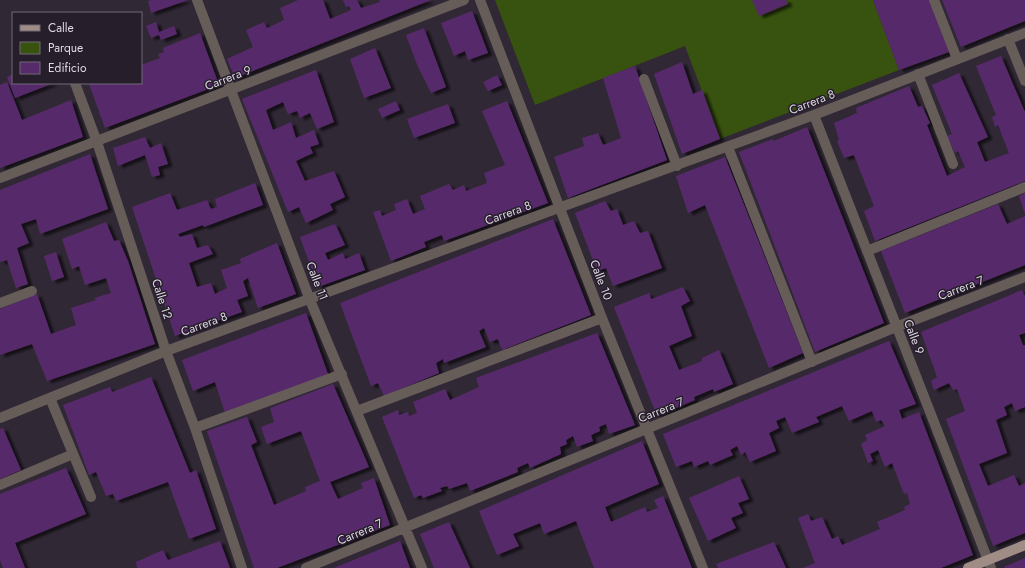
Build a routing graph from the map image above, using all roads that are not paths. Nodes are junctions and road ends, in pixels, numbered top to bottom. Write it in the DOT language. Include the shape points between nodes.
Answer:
graph roads {
  1 [pos="197,0"];
  2 [pos="464,0"];
  3 [pos="480,0"];
  4 [pos="934,0"];
  5 [pos="1025,33"];
  6 [pos="1008,40"];
  7 [pos="957,59"];
  8 [pos="918,74"];
  9 [pos="644,79"];
  10 [pos="1025,81"];
  11 [pos="75,84"];
  12 [pos="230,91"];
  13 [pos="814,115"];
  14 [pos="97,142"];
  15 [pos="728,147"];
  16 [pos="953,164"];
  17 [pos="677,166"];
  18 [pos="0,178"];
  19 [pos="1025,187"];
  20 [pos="560,208"];
  21 [pos="867,251"];
  22 [pos="1025,277"];
  23 [pos="32,291"];
  24 [pos="310,300"];
  25 [pos="0,303"];
  26 [pos="602,318"];
  27 [pos="896,327"];
  28 [pos="166,351"];
  29 [pos="812,362"];
  30 [pos="342,374"];
  31 [pos="50,398"];
  32 [pos="357,411"];
  33 [pos="0,418"];
  34 [pos="195,428"];
  35 [pos="647,430"];
  36 [pos="73,454"];
  37 [pos="0,485"];
  38 [pos="91,497"];
  39 [pos="406,527"];
  40 [pos="1025,545"];
  41 [pos="989,564"];
  42 [pos="242,568"];
  43 [pos="306,568"];
  44 [pos="422,568"];
  45 [pos="703,568"];
  46 [pos="968,568"];
  1 -- 12 [label="street, Calle 11"];
  2 -- 12 [label="street, Carrera 9"];
  3 -- 20 [label="street, Calle 10"];
  4 -- 7 [label="street"];
  5 -- 6 [label="street, Carrera 8"];
  6 -- 7 [label="street, Carrera 8"];
  6 -- 10 [label="street"];
  7 -- 8 [label="street, Carrera 8"];
  8 -- 13 [label="street, Carrera 8"];
  8 -- 16 [label="street"];
  9 -- 17 [label="street"];
  11 -- 14 [label="street, Calle 12"];
  12 -- 14 [label="street, Carrera 9"];
  12 -- 24 [label="street, Calle 11"];
  13 -- 15 [label="street, Carrera 8"];
  13 -- 21 [label="street, Calle 9"];
  14 -- 18 [label="street, Carrera 9"];
  14 -- 28 [label="street, Calle 12"];
  15 -- 17 [label="street, Carrera 8"];
  15 -- 29 [label="street"];
  17 -- 20 [label="street, Carrera 8"];
  19 -- 21 [label="street"];
  20 -- 24 [label="street, Carrera 8"];
  20 -- 26 [label="street, Calle 10"];
  21 -- 27 [label="street, Calle 9"];
  22 -- 27 [label="street, Carrera 7"];
  23 -- 25 [label="street"];
  24 -- 28 [label="street, Carrera 8"];
  24 -- 30 [label="street, Calle 11"];
  26 -- 32 [label="street"];
  26 -- 35 [label="street, Calle 10"];
  27 -- 29 [label="street, Carrera 7"];
  27 -- 41 [label="street, Calle 9"];
  28 -- 31 [label="street, Carrera 8"];
  28 -- 34 [label="street, Calle 12"];
  29 -- 35 [label="street, Carrera 7"];
  30 -- 32 [label="street, Calle 11"];
  30 -- 34 [label="street"];
  31 -- 33 [label="street, Carrera 8"];
  31 -- 36 [label="street"];
  32 -- 39 [label="street, Calle 11"];
  34 -- 42 [label="street, Calle 12"];
  35 -- 39 [label="street, Carrera 7"];
  35 -- 45 [label="street, Calle 10"];
  36 -- 37 [label="street"];
  36 -- 38 [label="street"];
  39 -- 43 [label="street, Carrera 7"];
  39 -- 44 [label="street, Calle 11"];
  40 -- 41 [label="main road"];
  41 -- 46 [label="main road"];
}
